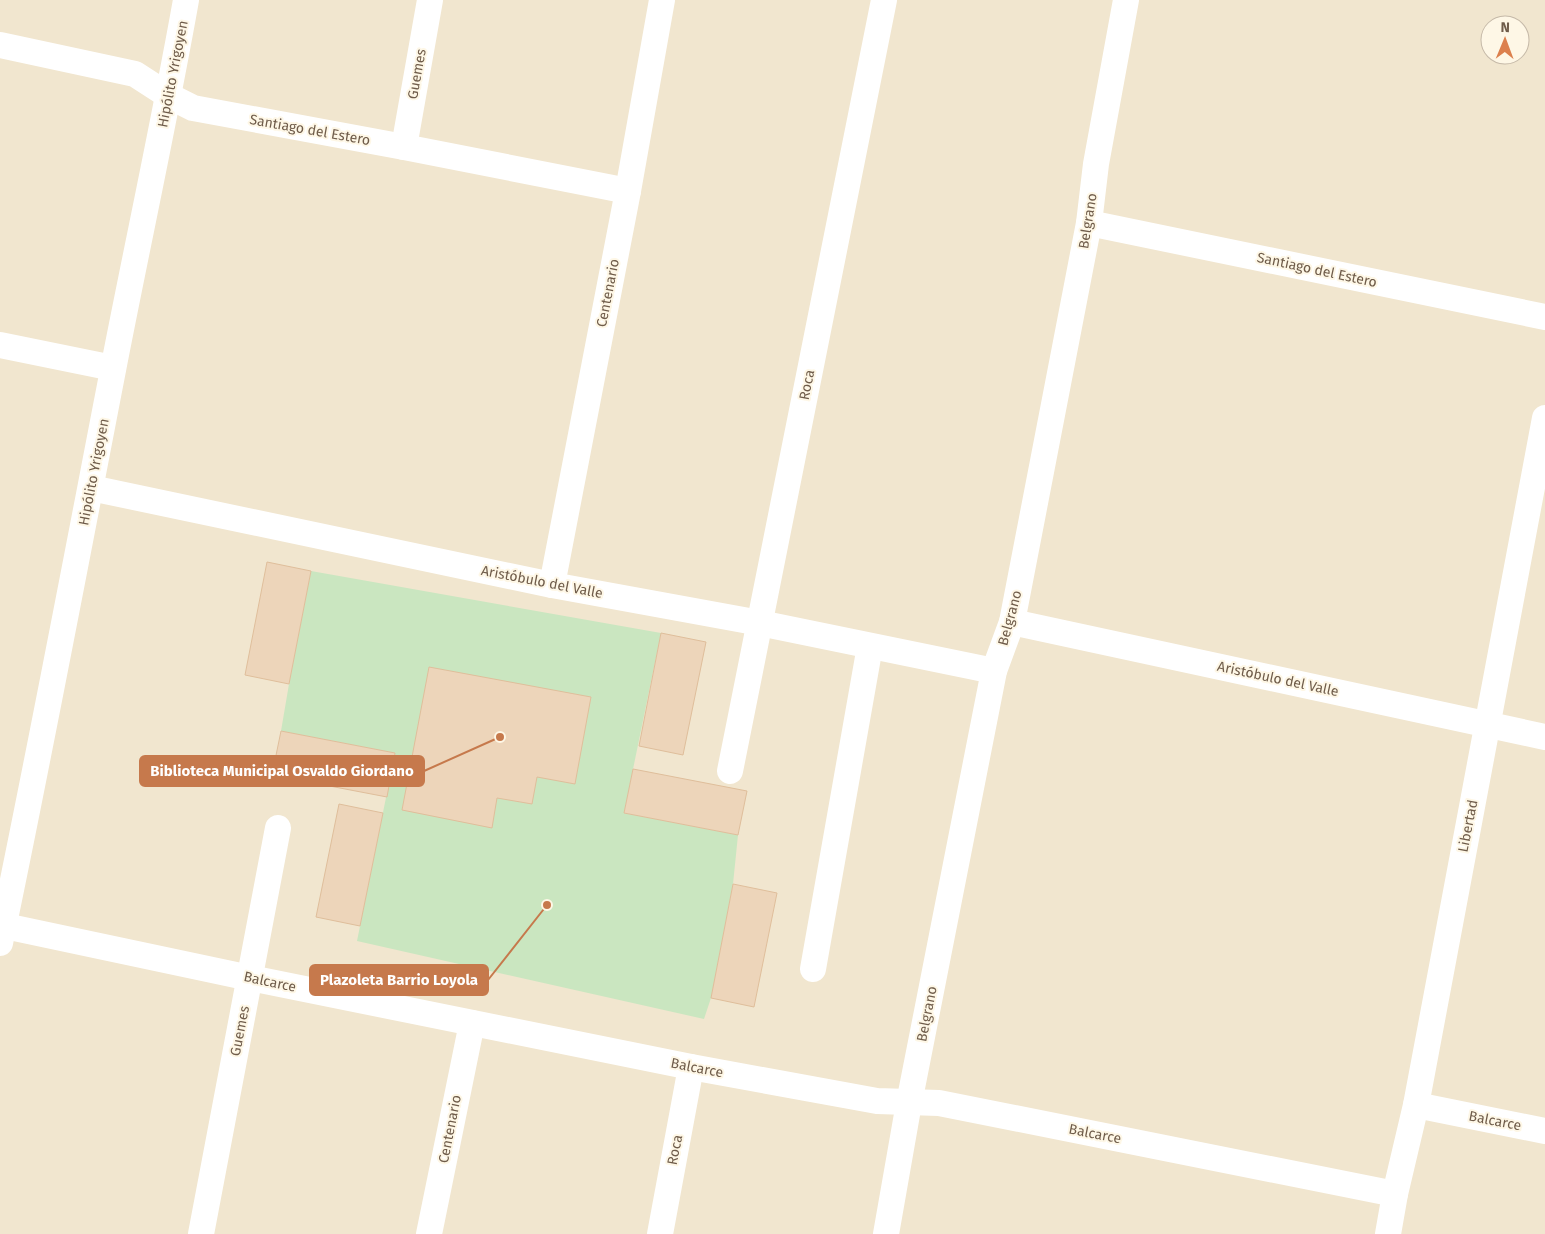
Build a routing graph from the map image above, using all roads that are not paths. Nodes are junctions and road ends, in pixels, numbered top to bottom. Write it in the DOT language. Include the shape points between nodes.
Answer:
graph roads {
  1 [pos="186,0"];
  2 [pos="430,0"];
  3 [pos="662,0"];
  4 [pos="884,0"];
  5 [pos="1126,0"];
  6 [pos="0,45"];
  7 [pos="169,96"];
  8 [pos="404,147"];
  9 [pos="628,191"];
  10 [pos="1089,223"];
  11 [pos="1545,317"];
  12 [pos="0,345"];
  13 [pos="113,368"];
  14 [pos="1545,418"];
  15 [pos="91,488"];
  16 [pos="552,585"];
  17 [pos="1012,622"];
  18 [pos="760,623"];
  19 [pos="870,646"];
  20 [pos="994,671"];
  21 [pos="1487,724"];
  22 [pos="1545,737"];
  23 [pos="730,771"];
  24 [pos="278,828"];
  25 [pos="1,931"];
  26 [pos="813,969"];
  27 [pos="250,978"];
  28 [pos="472,1023"];
  29 [pos="691,1067"];
  30 [pos="909,1103"];
  31 [pos="1416,1106"];
  32 [pos="1545,1131"];
  33 [pos="1396,1194"];
  34 [pos="201,1234"];
  35 [pos="429,1234"];
  36 [pos="660,1234"];
  37 [pos="886,1234"];
  38 [pos="1388,1234"];
  1 -- 7 [label="street, Hipólito Yrigoyen"];
  2 -- 8 [label="street, Guemes"];
  3 -- 9 [label="street, Centenario"];
  4 -- 18 [label="street, Roca"];
  5 -- 10 [label="street, Belgrano" via="1096,164"];
  6 -- 7 [label="street, Santiago del Estero" via="135,74"];
  7 -- 8 [label="street, Santiago del Estero" via="193,108"];
  7 -- 13 [label="street, Hipólito Yrigoyen"];
  8 -- 9 [label="street, Santiago del Estero"];
  9 -- 16 [label="street, Centenario"];
  10 -- 11 [label="street, Santiago del Estero"];
  10 -- 17 [label="street, Belgrano"];
  12 -- 13 [label="street"];
  13 -- 15 [label="street, Hipólito Yrigoyen"];
  14 -- 21 [label="street, Libertad"];
  15 -- 16 [label="street, Aristóbulo del Valle"];
  15 -- 25 [label="street, Hipólito Yrigoyen"];
  16 -- 18 [label="street, Aristóbulo del Valle"];
  17 -- 20 [label="street, Belgrano"];
  17 -- 21 [label="street, Aristóbulo del Valle"];
  18 -- 19 [label="street, Aristóbulo del Valle"];
  18 -- 23 [label="street, Roca"];
  19 -- 20 [label="street, Aristóbulo del Valle"];
  19 -- 26 [label="street"];
  20 -- 30 [label="street, Belgrano"];
  21 -- 22 [label="street, Aristóbulo del Valle"];
  21 -- 31 [label="street, Libertad"];
  24 -- 27 [label="street, Guemes"];
  25 -- 27 [label="street, Balcarce"];
  27 -- 28 [label="street, Balcarce"];
  27 -- 34 [label="street, Guemes"];
  28 -- 29 [label="street, Balcarce"];
  28 -- 35 [label="street, Centenario"];
  29 -- 30 [label="street, Balcarce" via="877,1101"];
  29 -- 36 [label="street, Roca"];
  30 -- 33 [label="street, Balcarce" via="939,1103"];
  30 -- 37 [label="street, Belgrano"];
  31 -- 32 [label="street, Balcarce"];
  31 -- 33 [label="street, Libertad"];
  33 -- 38 [label="street, Libertad"];
}
